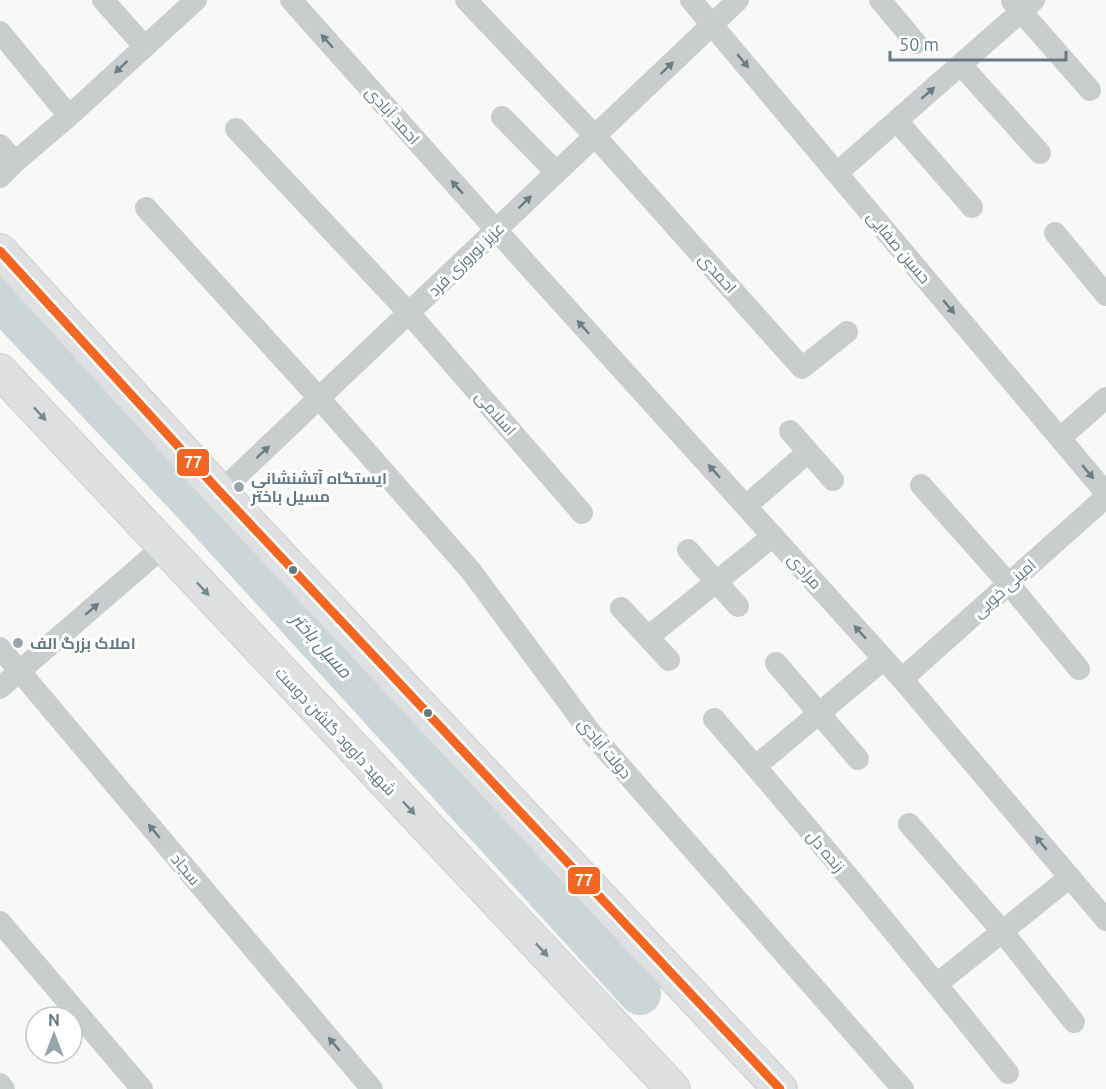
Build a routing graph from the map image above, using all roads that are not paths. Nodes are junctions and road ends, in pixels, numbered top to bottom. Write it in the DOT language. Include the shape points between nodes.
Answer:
graph roads {
  1 [pos="103,0"];
  2 [pos="196,0"];
  3 [pos="291,0"];
  4 [pos="466,0"];
  5 [pos="691,0"];
  6 [pos="738,0"];
  7 [pos="880,0"];
  8 [pos="1022,4"];
  9 [pos="712,25"];
  10 [pos="0,33"];
  11 [pos="916,43"];
  12 [pos="144,46"];
  13 [pos="961,65"];
  14 [pos="1090,90"];
  15 [pos="69,116"];
  16 [pos="502,117"];
  17 [pos="897,121"];
  18 [pos="236,129"];
  19 [pos="595,136"];
  20 [pos="0,145"];
  21 [pos="1040,153"];
  22 [pos="8,169"];
  23 [pos="556,172"];
  24 [pos="837,173"];
  25 [pos="146,207"];
  26 [pos="972,207"];
  27 [pos="496,230"];
  28 [pos="1055,233"];
  29 [pos="0,251"];
  30 [pos="1106,296"];
  31 [pos="409,313"];
  32 [pos="847,332"];
  33 [pos="0,371"];
  34 [pos="319,398"];
  35 [pos="1106,398"];
  36 [pos="790,431"];
  37 [pos="1060,438"];
  38 [pos="808,452"];
  39 [pos="832,480"];
  40 [pos="921,485"];
  41 [pos="220,492"];
  42 [pos="1106,495"];
  43 [pos="746,506"];
  44 [pos="582,513"];
  45 [pos="773,536"];
  46 [pos="163,546"];
  47 [pos="688,550"];
  48 [pos="716,582"];
  49 [pos="1009,584"];
  50 [pos="738,606"];
  51 [pos="621,608"];
  52 [pos="648,637"];
  53 [pos="0,648"];
  54 [pos="884,659"];
  55 [pos="669,660"];
  56 [pos="776,663"];
  57 [pos="1078,669"];
  58 [pos="20,671"];
  59 [pos="902,679"];
  60 [pos="0,688"];
  61 [pos="820,713"];
  62 [pos="714,718"];
  63 [pos="858,759"];
  64 [pos="756,766"];
  65 [pos="909,824"];
  66 [pos="1070,877"];
  67 [pos="1106,920"];
  68 [pos="0,922"];
  69 [pos="1002,932"];
  70 [pos="937,984"];
  71 [pos="1074,1022"];
  72 [pos="1008,1073"];
  73 [pos="0,1084"];
  74 [pos="4,1089"];
  75 [pos="142,1089"];
  76 [pos="372,1089"];
  77 [pos="673,1089"];
  78 [pos="780,1089"];
  79 [pos="903,1089"];
  1 -- 12 [label="street"];
  2 -- 12 [label="street"];
  27 -- 3 [label="street, احمد آبادی, one-way"];
  4 -- 19 [label="street"];
  5 -- 9 [label="street, حسین صفایی"];
  6 -- 9 [label="street, عزیز نوروزی فرد"];
  7 -- 11 [label="street"];
  8 -- 13 [label="street"];
  8 -- 14 [label="street"];
  19 -- 9 [label="street, عزیز نوروزی فرد, one-way"];
  9 -- 24 [label="street, حسین صفایی, one-way"];
  10 -- 15 [label="street"];
  12 -- 15 [label="street, one-way"];
  17 -- 13 [label="street, one-way"];
  13 -- 21 [label="street"];
  15 -- 22 [label="street"];
  16 -- 23 [label="street"];
  17 -- 24 [label="street"];
  17 -- 26 [label="street"];
  18 -- 31 [label="street, اسلامی"];
  19 -- 23 [label="street, عزیز نوروزی فرد"];
  19 -- 32 [label="street, احمدی" via="802,368"];
  20 -- 22 [label="street"];
  27 -- 23 [label="street, عزیز نوروزی فرد, one-way"];
  24 -- 37 [label="street, حسین صفایی, one-way"];
  25 -- 34 [label="street, دولت آبادی"];
  27 -- 31 [label="street, عزیز نوروزی فرد"];
  43 -- 27 [label="street, مرادی, one-way"];
  28 -- 30 [label="street"];
  29 -- 41 [label="main road"];
  31 -- 34 [label="street, عزیز نوروزی فرد"];
  31 -- 44 [label="street, اسلامی"];
  33 -- 46 [label="main road, شهید داوود گلشن دوست, one-way"];
  41 -- 34 [label="street, عزیز نوروزی فرد, one-way"];
  34 -- 79 [label="street, دولت آبادی" via="471,571 591,733"];
  35 -- 37 [label="street"];
  36 -- 38 [label="street"];
  37 -- 42 [label="street, حسین صفایی, one-way"];
  38 -- 39 [label="street"];
  38 -- 43 [label="street"];
  40 -- 49 [label="street"];
  41 -- 78 [label="main road"];
  42 -- 49 [label="street, امینی خویی"];
  43 -- 45 [label="street, مرادی"];
  45 -- 48 [label="street"];
  54 -- 45 [label="street, مرادی, one-way"];
  58 -- 46 [label="street, one-way"];
  46 -- 77 [label="main road, شهید داوود گلشن دوست, one-way"];
  47 -- 48 [label="street"];
  48 -- 50 [label="street"];
  48 -- 52 [label="street"];
  49 -- 57 [label="street"];
  49 -- 59 [label="street, امینی خویی"];
  51 -- 52 [label="street"];
  52 -- 55 [label="street"];
  53 -- 58 [label="street, سجاد"];
  54 -- 59 [label="street, مرادی"];
  54 -- 61 [label="street"];
  56 -- 61 [label="street"];
  58 -- 60 [label="street"];
  76 -- 58 [label="street, سجاد, one-way"];
  66 -- 59 [label="street, مرادی, one-way"];
  61 -- 63 [label="street"];
  61 -- 64 [label="street"];
  62 -- 64 [label="street, زنده دل"];
  64 -- 70 [label="street, زنده دل"];
  65 -- 69 [label="street"];
  66 -- 67 [label="street, مرادی"];
  66 -- 69 [label="street"];
  68 -- 75 [label="street"];
  69 -- 70 [label="street"];
  69 -- 71 [label="street"];
  70 -- 72 [label="street, زنده دل"];
  73 -- 74 [label="street"];
}
